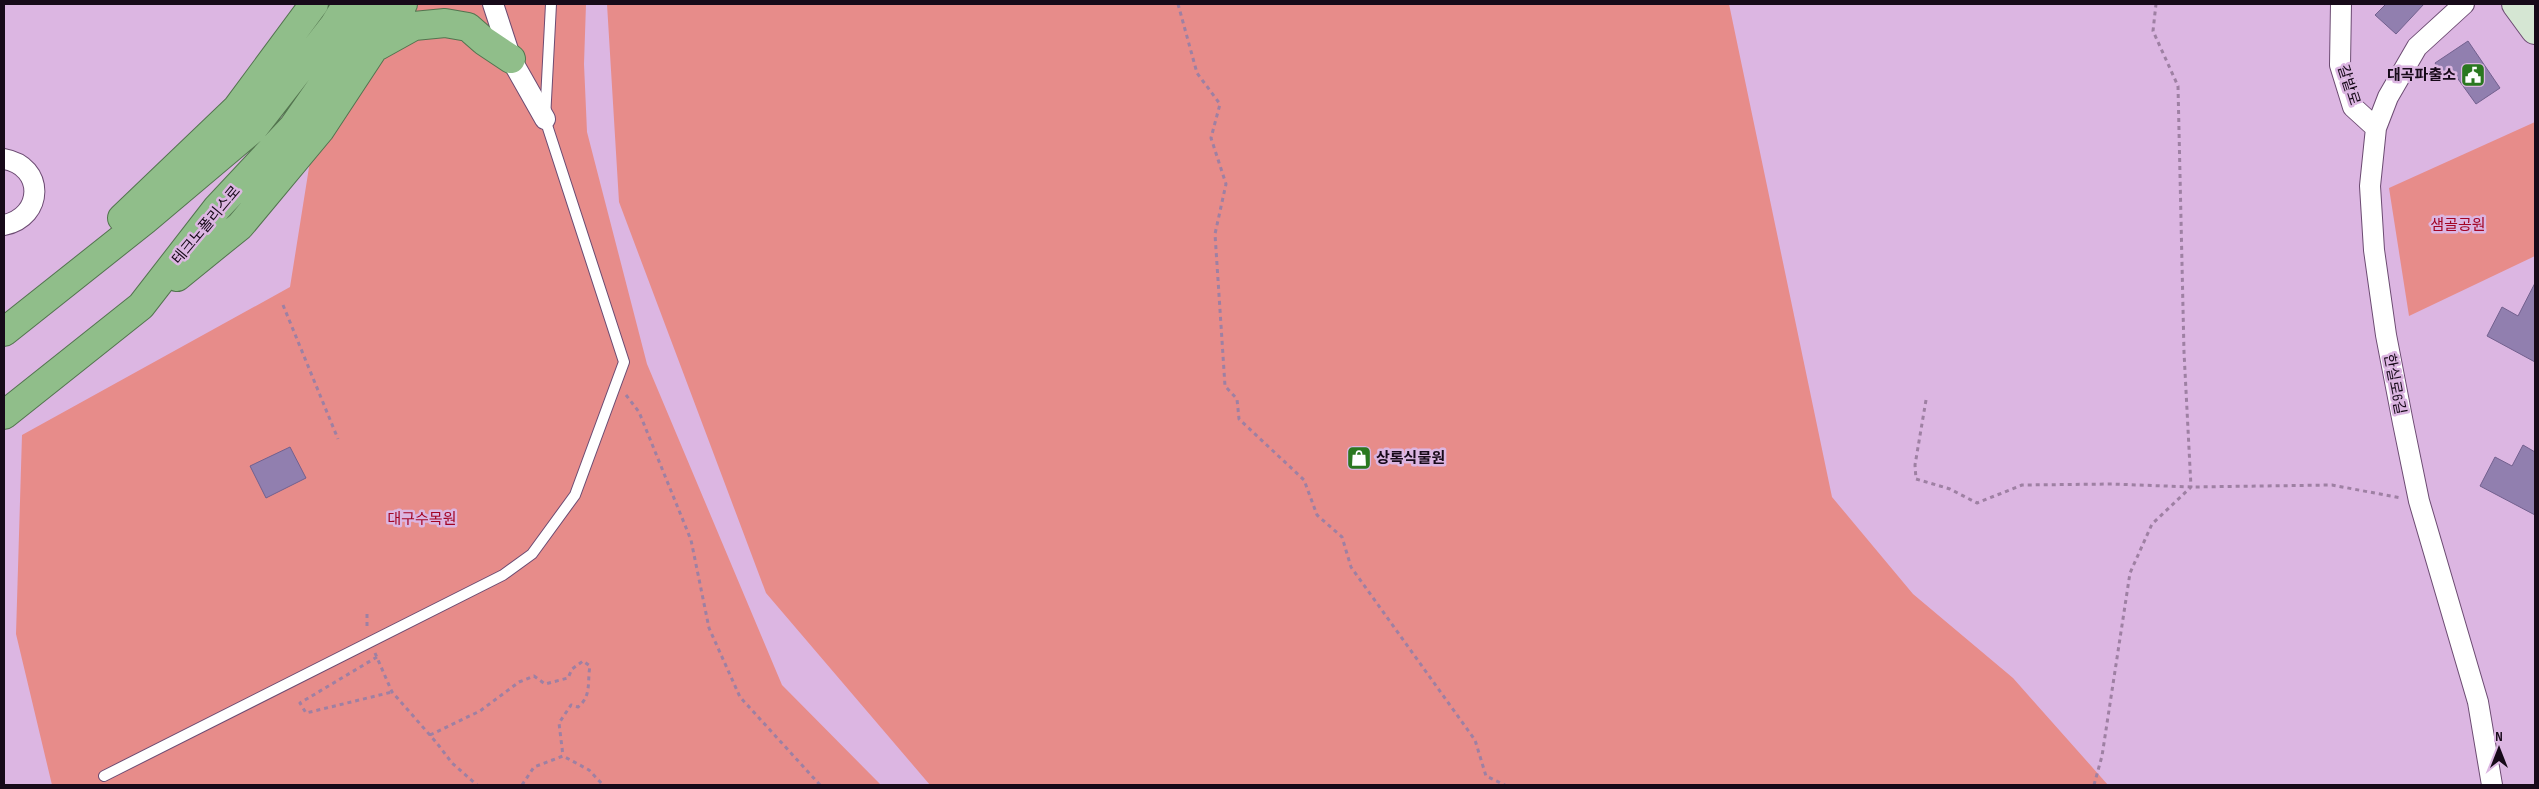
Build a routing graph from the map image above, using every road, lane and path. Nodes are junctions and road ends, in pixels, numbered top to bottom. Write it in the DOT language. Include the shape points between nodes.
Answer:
graph roads {
  1 [pos="314,4"];
  2 [pos="347,4"];
  3 [pos="373,4"];
  4 [pos="403,4"];
  5 [pos="493,4"];
  6 [pos="551,4"];
  7 [pos="1178,4"];
  8 [pos="2156,4"];
  9 [pos="2341,4"];
  10 [pos="2464,4"];
  11 [pos="2516,4"];
  12 [pos="2535,30"];
  13 [pos="374,48"];
  14 [pos="512,58"];
  15 [pos="545,119"];
  16 [pos="2376,128"];
  17 [pos="4,159"];
  18 [pos="4,225"];
  19 [pos="47,299"];
  20 [pos="283,305"];
  21 [pos="141,306"];
  22 [pos="4,332"];
  23 [pos="617,382"];
  24 [pos="1926,400"];
  25 [pos="4,415"];
  26 [pos="338,439"];
  27 [pos="2190,487"];
  28 [pos="2419,501"];
  29 [pos="377,657"];
  30 [pos="430,735"];
  31 [pos="563,756"];
  32 [pos="104,776"];
  33 [pos="477,785"];
  34 [pos="522,785"];
  35 [pos="603,785"];
  36 [pos="820,785"];
  37 [pos="1505,785"];
  38 [pos="2094,785"];
  39 [pos="2492,785"];
  1 -- 19 [label="highway" via="237,108 110,230"];
  2 -- 19 [label="highway" via="252,129"];
  3 -- 21 [label="highway, 테크노폴리스로" via="293,128 217,208"];
  4 -- 13 [label="highway"];
  5 -- 14 [label="street"];
  6 -- 15 [label="lane"];
  7 -- 37 [label="path" via="1197,73 1220,104 1211,138 1226,184 1215,234 1225,386 1237,399 1239,418 1304,480 1317,515 1342,537 1351,567 1476,740 1486,776"];
  8 -- 27 [label="path" via="2152,31 2178,86"];
  9 -- 16 [label="street, 갈밭로" via="2340,64 2353,107"];
  10 -- 16 [label="street, 한실로6길" via="2433,31 2407,62"];
  11 -- 12 [label="main road"];
  13 -- 14 [label="highway" via="414,26 445,23 468,27"];
  13 -- 21 [label="highway" via="320,130 240,226"];
  14 -- 15 [label="street"];
  15 -- 23 [label="lane" via="624,362"];
  16 -- 28 [label="street, 한실로6길" via="2370,186 2374,250 2386,336"];
  17 -- 18 [label="street" via="25,169 34,188 30,209 18,220"];
  19 -- 22 [label="highway"];
  20 -- 26 [label="path"];
  21 -- 25 [label="highway, 테크노폴리스로"];
  23 -- 32 [label="lane" via="574,495 532,554 503,575 469,593"];
  23 -- 36 [label="path" via="639,412 691,540 709,628 740,697"];
  24 -- 27 [label="path" via="1915,465 1916,479 1950,489 1977,503 2022,485"];
  27 -- 28 [label="path" via="2332,485"];
  27 -- 38 [label="path" via="2152,524 2130,573 2102,756"];
  28 -- 39 [label="street, 한실로6길" via="2478,702"];
  29 -- 30 [label="path" via="300,703 306,713 392,692"];
  30 -- 31 [label="path" via="480,712 519,682 534,676 545,684 568,678 572,669 583,661 590,666 589,688 585,701 578,707 571,704 559,724"];
  30 -- 33 [label="path" via="452,763"];
  31 -- 34 [label="path" via="534,767"];
  31 -- 35 [label="path" via="589,770"];
}
